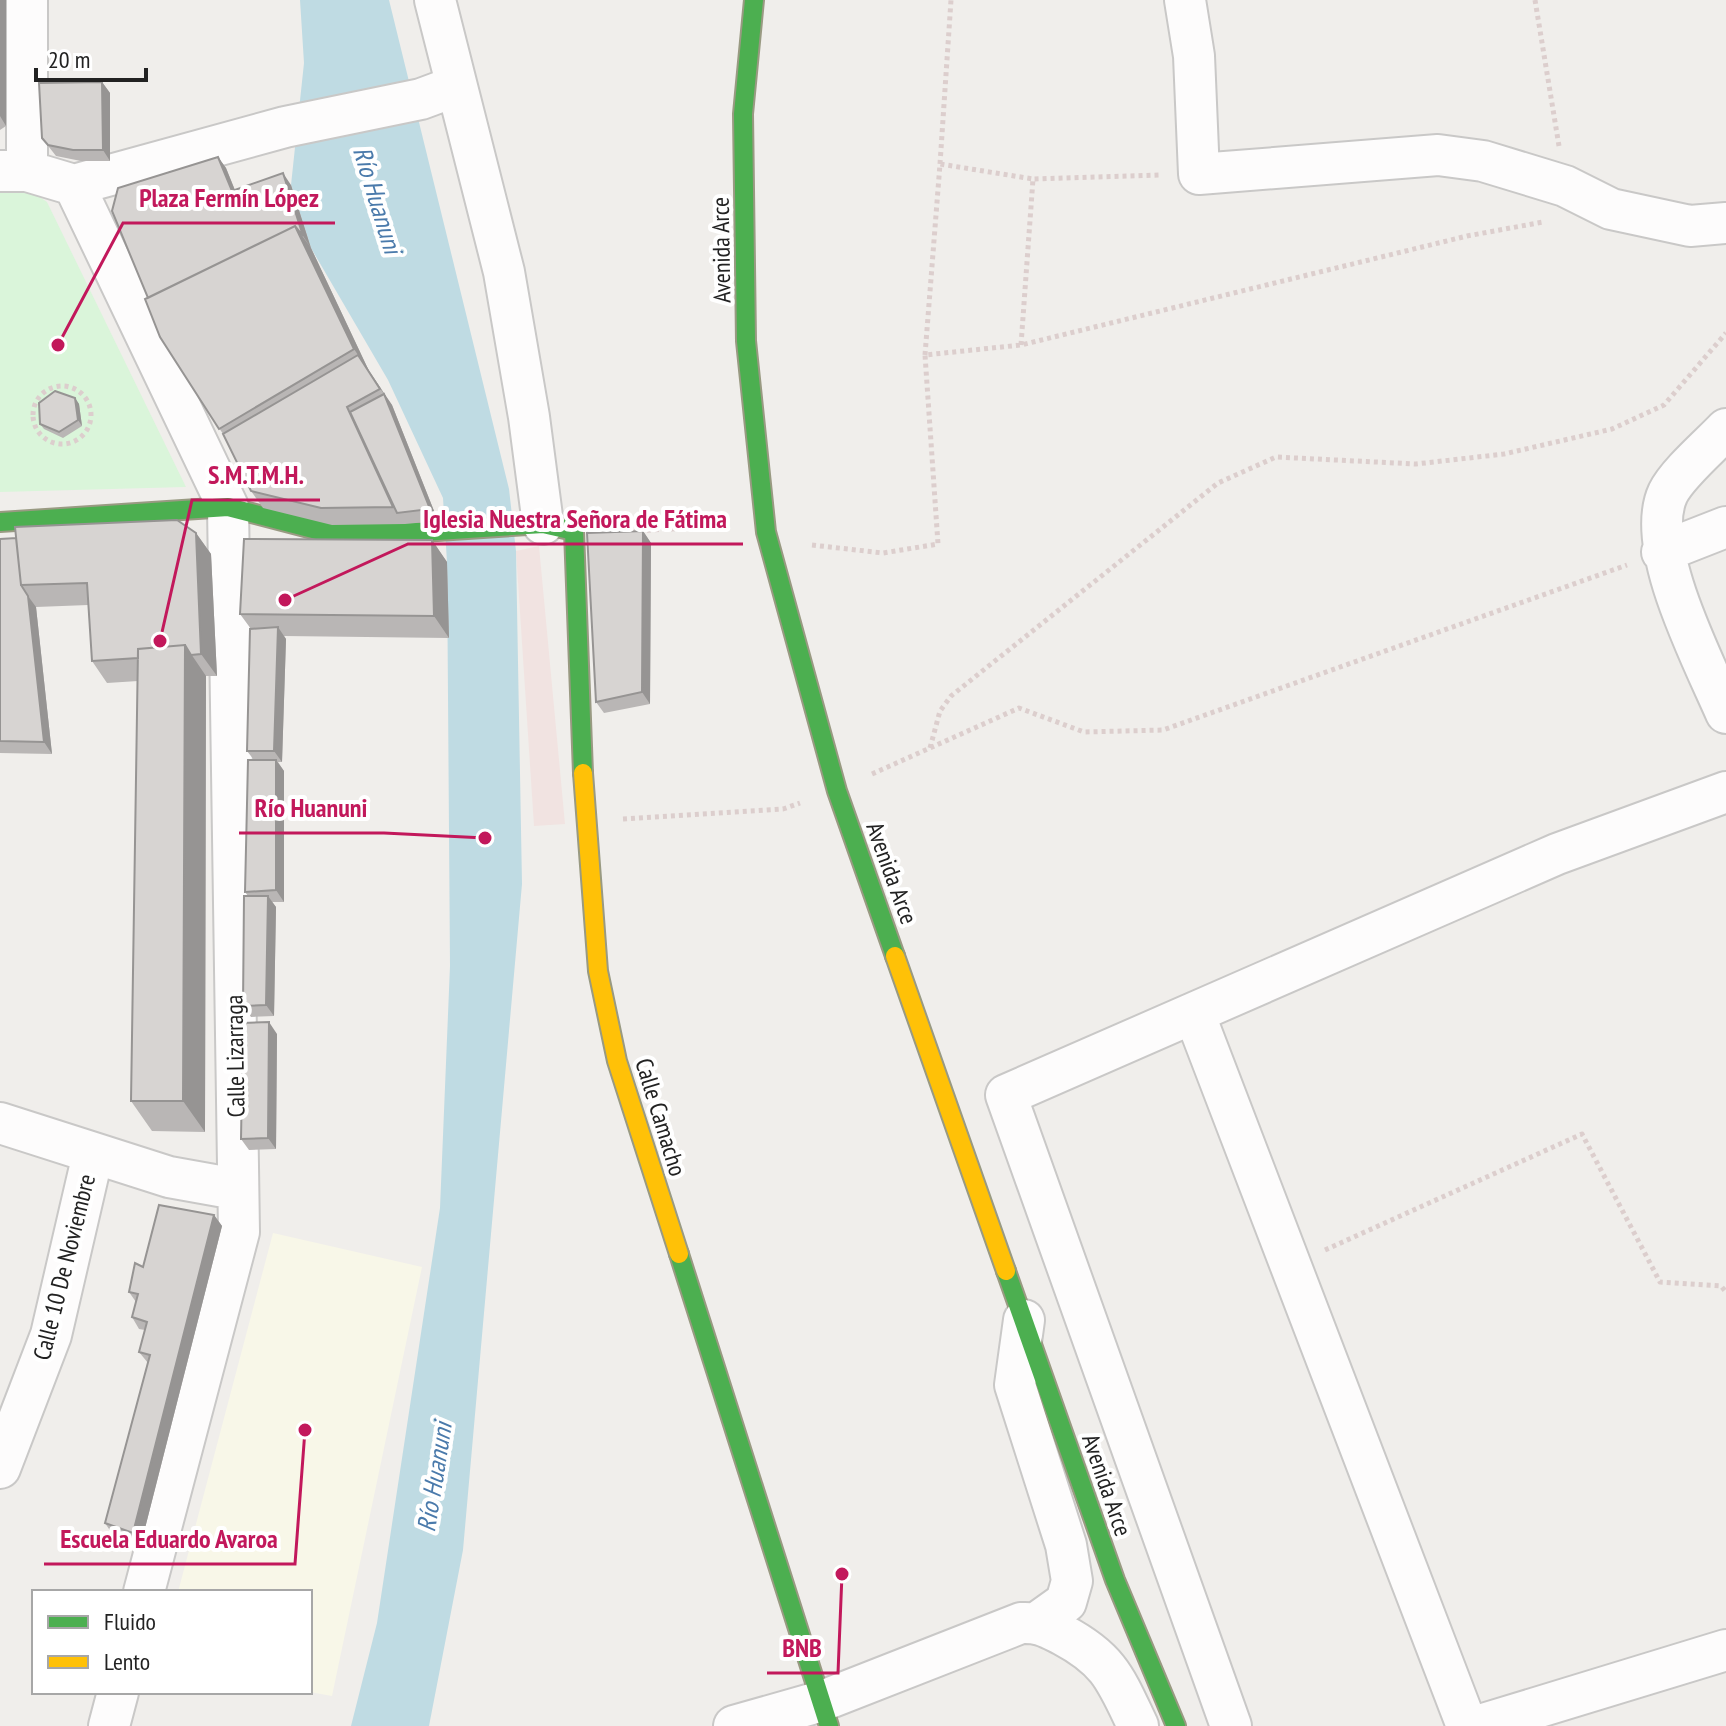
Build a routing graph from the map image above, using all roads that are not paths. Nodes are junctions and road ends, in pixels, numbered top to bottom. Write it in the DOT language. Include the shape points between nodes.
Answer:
graph roads {
  1 [pos="27,0"];
  2 [pos="435,0"];
  3 [pos="754,0"];
  4 [pos="1185,0"];
  5 [pos="438,93"];
  6 [pos="14,171"];
  7 [pos="74,185"];
  8 [pos="1726,223"];
  9 [pos="1726,429"];
  10 [pos="228,507"];
  11 [pos="0,522"];
  12 [pos="1726,527"];
  13 [pos="553,529"];
  14 [pos="1662,552"];
  15 [pos="1726,713"];
  16 [pos="1726,792"];
  17 [pos="1194,1013"];
  18 [pos="0,1123"];
  19 [pos="93,1154"];
  20 [pos="236,1189"];
  21 [pos="1024,1320"];
  22 [pos="0,1468"];
  23 [pos="145,1590"];
  24 [pos="1038,1622"];
  25 [pos="1726,1650"];
  26 [pos="117,1694"];
  27 [pos="826,1714"];
  28 [pos="109,1726"];
  29 [pos="734,1726"];
  30 [pos="1138,1726"];
  31 [pos="1176,1726"];
  32 [pos="1231,1726"];
  33 [pos="1467,1726"];
  34 [pos="1477,1726"];
  1 -- 6 [label="street"];
  2 -- 5 [label="street"];
  3 -- 21 [label="main road, Avenida Arce" via="743,114 746,341 764,521 837,791"];
  4 -- 8 [label="street" via="1194,56 1199,174 1438,155 1483,161 1559,203 1690,226"];
  5 -- 7 [label="street" via="285,127"];
  5 -- 13 [label="street" via="504,272"];
  6 -- 7 [label="street"];
  7 -- 10 [label="street"];
  9 -- 14 [label="street" via="1669,491 1661,516"];
  10 -- 11 [label="main road"];
  10 -- 13 [label="main road" via="317,530"];
  10 -- 20 [label="street, Calle Lizarraga"];
  12 -- 14 [label="street"];
  13 -- 27 [label="main road, Calle Camacho" via="598,971 617,1061"];
  14 -- 15 [label="street"];
  16 -- 17 [label="street" via="1557,854"];
  17 -- 32 [label="street" via="1006,1095"];
  17 -- 33 [label="street"];
  18 -- 19 [label="street"];
  19 -- 20 [label="street" via="169,1177"];
  19 -- 22 [label="street, Calle 10 De Noviembre" via="51,1335"];
  20 -- 23 [label="street, Calle Lizarraga" via="239,1232"];
  21 -- 24 [label="street" via="1015,1385 1066,1545 1072,1581 1066,1602"];
  21 -- 31 [label="main road, Avenida Arce" via="1115,1580"];
  24 -- 27 [label="street" via="1021,1623"];
  24 -- 30 [label="street" via="1093,1651 1114,1676"];
  25 -- 34 [label="street"];
  26 -- 28 [label="street"];
  27 -- 29 [label="street"];
}
